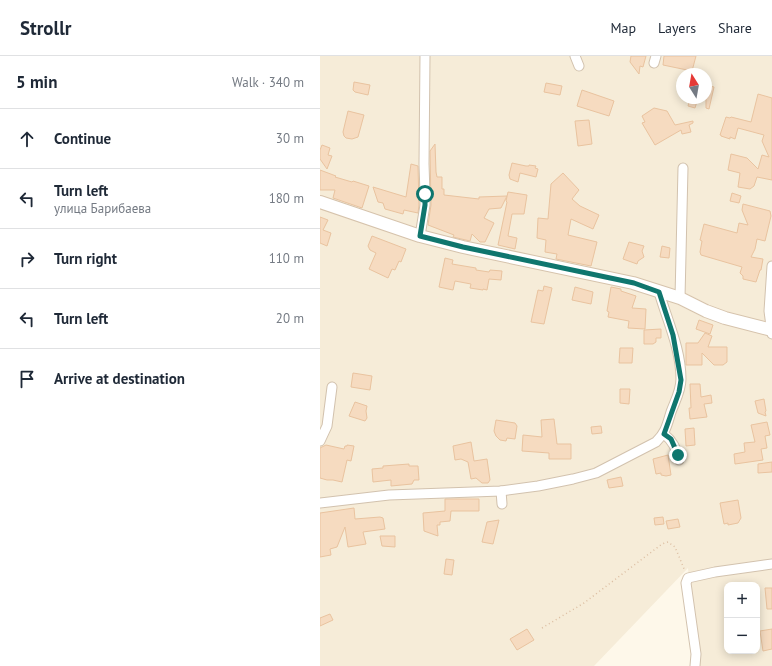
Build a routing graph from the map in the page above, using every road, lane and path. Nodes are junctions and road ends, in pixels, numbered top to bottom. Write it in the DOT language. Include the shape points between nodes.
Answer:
graph roads {
  1 [pos="425,56"];
  2 [pos="575,56"];
  3 [pos="579,66"];
  4 [pos="683,168"];
  5 [pos="320,202"];
  6 [pos="420,236"];
  7 [pos="772,266"];
  8 [pos="659,292"];
  9 [pos="680,298"];
  10 [pos="772,332"];
  11 [pos="332,387"];
  12 [pos="664,434"];
  13 [pos="320,441"];
  14 [pos="679,460"];
  15 [pos="501,491"];
  16 [pos="320,503"];
  17 [pos="502,504"];
  18 [pos="772,564"];
  19 [pos="688,578"];
  20 [pos="542,628"];
  21 [pos="695,666"];
  1 -- 6 [label="street" via="425,194"];
  2 -- 3 [label="street"];
  4 -- 9 [label="street"];
  5 -- 6 [label="street"];
  6 -- 8 [label="street" via="634,283"];
  7 -- 10 [label="street"];
  8 -- 9 [label="street"];
  8 -- 12 [label="street" via="673,335 681,380"];
  9 -- 10 [label="street" via="706,311"];
  11 -- 13 [label="street" via="327,426"];
  12 -- 14 [label="street" via="676,447"];
  12 -- 15 [label="street" via="656,442 596,473 573,480"];
  15 -- 16 [label="street" via="389,495"];
  15 -- 17 [label="street"];
  18 -- 19 [label="street"];
  19 -- 20 [label="path" via="676,547 668,542 662,544 584,603"];
  19 -- 21 [label="street" via="686,583 696,654"];
}
